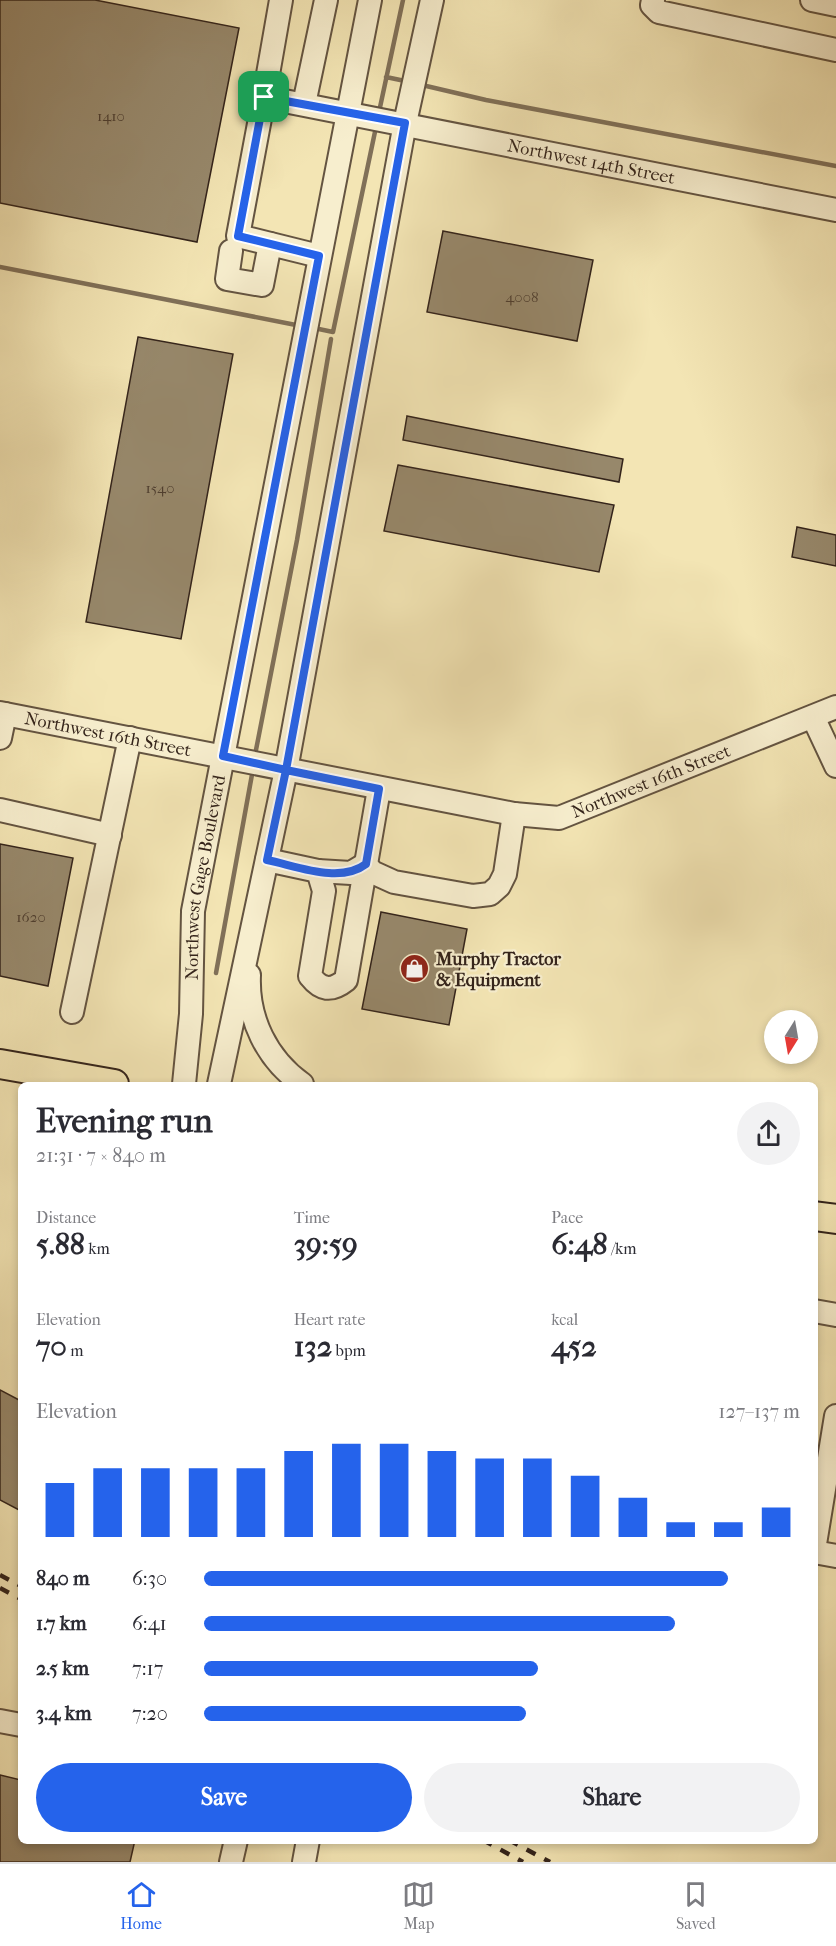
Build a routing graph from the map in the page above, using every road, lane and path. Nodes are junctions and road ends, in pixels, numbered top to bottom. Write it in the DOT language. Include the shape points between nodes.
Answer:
graph roads {
  1 [pos="281,0"];
  2 [pos="326,0"];
  3 [pos="370,0"];
  4 [pos="432,0"];
  5 [pos="653,0"];
  6 [pos="812,0"];
  7 [pos="836,5"];
  8 [pos="836,50"];
  9 [pos="264,97"];
  10 [pos="304,104"];
  11 [pos="347,112"];
  12 [pos="405,123"];
  13 [pos="836,210"];
  14 [pos="270,244"];
  15 [pos="231,251"];
  16 [pos="319,256"];
  17 [pos="836,707"];
  18 [pos="2,714"];
  19 [pos="813,717"];
  20 [pos="0,738"];
  21 [pos="130,738"];
  22 [pos="223,756"];
  23 [pos="836,766"];
  24 [pos="286,770"];
  25 [pos="379,789"];
  26 [pos="0,810"];
  27 [pos="514,814"];
  28 [pos="110,835"];
  29 [pos="267,860"];
  30 [pos="366,864"];
  31 [pos="318,871"];
  32 [pos="251,933"];
  33 [pos="72,1012"];
  34 [pos="0,1064"];
  35 [pos="103,1082"];
  36 [pos="184,1082"];
  37 [pos="219,1082"];
  38 [pos="299,1082"];
  39 [pos="818,1217"];
  40 [pos="836,1220"];
  41 [pos="818,1312"];
  42 [pos="836,1315"];
  43 [pos="836,1416"];
  44 [pos="818,1526"];
  45 [pos="818,1552"];
  46 [pos="836,1556"];
  47 [pos="0,1721"];
  48 [pos="18,1724"];
  49 [pos="235,1844"];
  50 [pos="307,1844"];
  51 [pos="231,1862"];
  52 [pos="304,1862"];
  1 -- 9 [label="street"];
  2 -- 10 [label="street"];
  3 -- 11 [label="street, Northwest Gage Boulevard"];
  4 -- 12 [label="street"];
  5 -- 8 [label="street" via="652,5 659,12"];
  6 -- 7 [label="street"];
  9 -- 10 [label="street, Northwest 14th Street"];
  9 -- 14 [label="street" via="238,236"];
  10 -- 11 [label="street, Northwest 14th Street"];
  11 -- 12 [label="street, Northwest 14th Street"];
  11 -- 16 [label="street, Northwest Gage Boulevard"];
  12 -- 13 [label="street, Northwest 14th Street"];
  12 -- 24 [label="street"];
  14 -- 15 [label="street" via="262,285 227,279"];
  14 -- 16 [label="street"];
  16 -- 22 [label="street, Northwest Gage Boulevard"];
  17 -- 19 [label="street, Northwest 16th Street"];
  18 -- 20 [label="street"];
  18 -- 21 [label="street, Northwest 16th Street"];
  19 -- 23 [label="street"];
  19 -- 27 [label="street, Northwest 16th Street" via="559,818"];
  21 -- 22 [label="street, Northwest 16th Street"];
  21 -- 28 [label="street"];
  22 -- 24 [label="street, Northwest 16th Street"];
  22 -- 36 [label="street, Northwest Gage Boulevard" via="193,911 191,1014"];
  24 -- 25 [label="street, Northwest 16th Street"];
  24 -- 29 [label="street"];
  25 -- 27 [label="street, Northwest 16th Street"];
  25 -- 30 [label="street"];
  26 -- 28 [label="street"];
  27 -- 30 [label="street" via="505,874 490,894 473,896 394,882 372,872"];
  28 -- 33 [label="street"];
  29 -- 31 [label="street"];
  29 -- 32 [label="street"];
  30 -- 31 [label="street" via="351,873"];
  30 -- 31 [label="street" via="346,980 337,988 326,989 310,976 324,891"];
  32 -- 37 [label="street"];
  32 -- 38 [label="street" via="249,981 259,1035 282,1069"];
  34 -- 35 [label="main road"];
  39 -- 40 [label="main road"];
  41 -- 42 [label="street"];
  43 -- 44 [label="street"];
  45 -- 46 [label="street"];
  47 -- 48 [label="street"];
  49 -- 51 [label="street"];
  50 -- 52 [label="street"];
}
